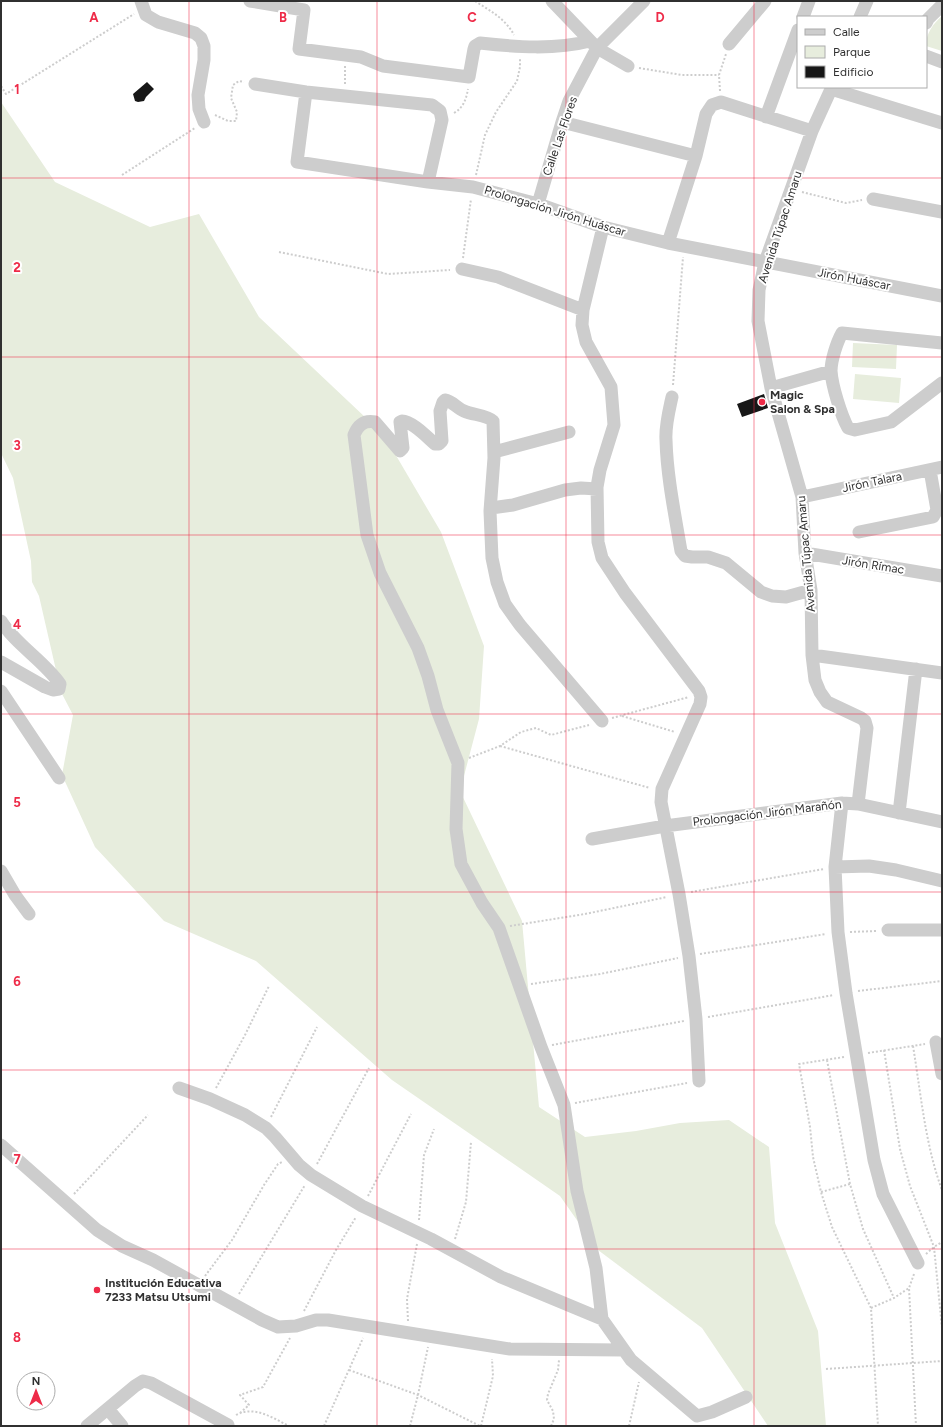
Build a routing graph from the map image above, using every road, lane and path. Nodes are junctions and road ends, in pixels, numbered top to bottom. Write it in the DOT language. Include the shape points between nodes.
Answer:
graph roads {
  1 [pos="250,1"];
  2 [pos="475,1"];
  3 [pos="553,1"];
  4 [pos="644,1"];
  5 [pos="765,1"];
  6 [pos="809,1"];
  7 [pos="867,1"];
  8 [pos="142,5"];
  9 [pos="942,5"];
  10 [pos="803,16"];
  11 [pos="860,16"];
  12 [pos="927,21"];
  13 [pos="797,33"];
  14 [pos="594,44"];
  15 [pos="729,44"];
  16 [pos="520,47"];
  17 [pos="346,55"];
  18 [pos="927,56"];
  19 [pos="942,62"];
  20 [pos="628,66"];
  21 [pos="719,75"];
  22 [pos="469,76"];
  23 [pos="256,84"];
  24 [pos="1,86"];
  25 [pos="831,88"];
  26 [pos="306,92"];
  27 [pos="344,96"];
  28 [pos="721,102"];
  29 [pos="199,109"];
  30 [pos="766,117"];
  31 [pos="442,120"];
  32 [pos="204,122"];
  33 [pos="562,122"];
  34 [pos="942,123"];
  35 [pos="812,131"];
  36 [pos="696,156"];
  37 [pos="122,175"];
  38 [pos="428,182"];
  39 [pos="473,187"];
  40 [pos="791,189"];
  41 [pos="873,199"];
  42 [pos="538,204"];
  43 [pos="942,212"];
  44 [pos="603,227"];
  45 [pos="668,243"];
  46 [pos="684,246"];
  47 [pos="279,252"];
  48 [pos="765,262"];
  49 [pos="462,269"];
  50 [pos="942,296"];
  51 [pos="583,310"];
  52 [pos="942,343"];
  53 [pos="831,371"];
  54 [pos="942,383"];
  55 [pos="771,388"];
  56 [pos="672,397"];
  57 [pos="569,432"];
  58 [pos="494,452"];
  59 [pos="936,468"];
  60 [pos="597,489"];
  61 [pos="802,497"];
  62 [pos="491,508"];
  63 [pos="859,532"];
  64 [pos="805,553"];
  65 [pos="942,576"];
  66 [pos="810,590"];
  67 [pos="1,621"];
  68 [pos="812,655"];
  69 [pos="1,662"];
  70 [pos="916,669"];
  71 [pos="942,673"];
  72 [pos="1,691"];
  73 [pos="700,694"];
  74 [pos="622,715"];
  75 [pos="602,721"];
  76 [pos="686,736"];
  77 [pos="500,746"];
  78 [pos="458,763"];
  79 [pos="59,778"];
  80 [pos="662,792"];
  81 [pos="842,803"];
  82 [pos="858,804"];
  83 [pos="899,813"];
  84 [pos="942,822"];
  85 [pos="665,826"];
  86 [pos="592,839"];
  87 [pos="835,867"];
  88 [pos="1,871"];
  89 [pos="942,880"];
  90 [pos="29,914"];
  91 [pos="888,930"];
  92 [pos="942,930"];
  93 [pos="838,932"];
  94 [pos="689,956"];
  95 [pos="942,982"];
  96 [pos="268,986"];
  97 [pos="520,986"];
  98 [pos="846,993"];
  99 [pos="696,1019"];
  100 [pos="317,1027"];
  101 [pos="936,1042"];
  102 [pos="541,1046"];
  103 [pos="913,1046"];
  104 [pos="884,1050"];
  105 [pos="857,1055"];
  106 [pos="827,1060"];
  107 [pos="369,1068"];
  108 [pos="942,1074"];
  109 [pos="700,1081"];
  110 [pos="179,1088"];
  111 [pos="210,1099"];
  112 [pos="564,1105"];
  113 [pos="411,1114"];
  114 [pos="148,1115"];
  115 [pos="266,1128"];
  116 [pos="471,1142"];
  117 [pos="1,1145"];
  118 [pos="292,1157"];
  119 [pos="312,1175"];
  120 [pos="850,1184"];
  121 [pos="942,1190"];
  122 [pos="821,1192"];
  123 [pos="64,1202"];
  124 [pos="362,1206"];
  125 [pos="942,1242"];
  126 [pos="934,1247"];
  127 [pos="452,1250"];
  128 [pos="918,1263"];
  129 [pos="199,1285"];
  130 [pos="908,1288"];
  131 [pos="894,1298"];
  132 [pos="233,1303"];
  133 [pos="871,1308"];
  134 [pos="602,1320"];
  135 [pos="296,1326"];
  136 [pos="368,1326"];
  137 [pos="942,1328"];
  138 [pos="430,1336"];
  139 [pos="489,1346"];
  140 [pos="561,1349"];
  141 [pos="623,1350"];
  142 [pos="942,1361"];
  143 [pos="912,1364"];
  144 [pos="874,1366"];
  145 [pos="826,1369"];
  146 [pos="349,1370"];
  147 [pos="642,1370"];
  148 [pos="418,1395"];
  149 [pos="746,1397"];
  150 [pos="108,1409"];
  151 [pos="240,1413"];
  152 [pos="227,1425"];
  153 [pos="87,1426"];
  154 [pos="122,1426"];
  155 [pos="289,1426"];
  156 [pos="324,1426"];
  157 [pos="410,1426"];
  158 [pos="481,1426"];
  159 [pos="552,1426"];
  160 [pos="629,1426"];
  161 [pos="878,1426"];
  162 [pos="916,1426"];
  1 -- 17 [label="street" via="304,10 299,49"];
  2 -- 16 [label="path" via="501,17"];
  3 -- 14 [label="street"];
  4 -- 14 [label="street, Calle Las Flores"];
  5 -- 15 [label="street"];
  6 -- 10 [label="street"];
  7 -- 11 [label="street"];
  8 -- 24 [label="path" via="6,94"];
  8 -- 29 [label="street" via="146,15 158,22 195,33 201,38 204,60 198,95"];
  9 -- 12 [label="street"];
  13 -- 30 [label="street"];
  14 -- 16 [label="street"];
  14 -- 20 [label="street"];
  14 -- 33 [label="street, Calle Las Flores"];
  15 -- 21 [label="path"];
  16 -- 22 [label="street" via="480,43 474,49"];
  16 -- 39 [label="path" via="517,81 496,112 485,135"];
  17 -- 22 [label="street" via="361,57 383,66"];
  17 -- 27 [label="path"];
  18 -- 19 [label="street"];
  20 -- 21 [label="path" via="682,75"];
  21 -- 28 [label="path"];
  22 -- 31 [label="path" via="467,97 460,110"];
  23 -- 26 [label="street"];
  23 -- 29 [label="path" via="239,81 233,85 231,98 237,112 236,121 228,121"];
  25 -- 34 [label="street"];
  25 -- 35 [label="street, Avenida Túpac Amaru"];
  26 -- 27 [label="street"];
  26 -- 38 [label="street, Prolongación Jirón Huáscar" via="296,162"];
  27 -- 31 [label="street" via="432,105 440,111"];
  28 -- 30 [label="street"];
  28 -- 36 [label="street" via="712,105 706,114"];
  29 -- 32 [label="street"];
  30 -- 35 [label="street"];
  31 -- 38 [label="street"];
  32 -- 37 [label="path"];
  33 -- 36 [label="street"];
  33 -- 42 [label="street, Calle Las Flores"];
  35 -- 40 [label="street, Avenida Túpac Amaru"];
  36 -- 45 [label="street"];
  38 -- 39 [label="street, Prolongación Jirón Huáscar"];
  39 -- 42 [label="street, Prolongación Jirón Huáscar"];
  39 -- 49 [label="path"];
  40 -- 41 [label="path" via="846,203"];
  40 -- 48 [label="street, Avenida Túpac Amaru"];
  41 -- 43 [label="street"];
  42 -- 44 [label="street, Prolongación Jirón Huáscar"];
  44 -- 45 [label="street, Prolongación Jirón Huáscar"];
  44 -- 51 [label="street"];
  45 -- 46 [label="street, Prolongación Jirón Huáscar"];
  46 -- 48 [label="street, Prolongación Jirón Huáscar"];
  46 -- 56 [label="path"];
  47 -- 49 [label="path" via="388,274"];
  48 -- 50 [label="street, Jirón Huáscar"];
  48 -- 55 [label="street, Avenida Túpac Amaru" via="759,290 758,321"];
  49 -- 51 [label="street" via="498,277"];
  51 -- 60 [label="street" via="582,325 586,342 611,387 614,425"];
  52 -- 53 [label="street" via="842,332"];
  53 -- 54 [label="street" via="842,418 848,428 855,430 891,422"];
  53 -- 55 [label="street"];
  55 -- 61 [label="street, Avenida Túpac Amaru"];
  56 -- 66 [label="street" via="666,440 681,551 685,556 708,557 726,563 761,592 772,596 786,597"];
  57 -- 58 [label="street"];
  58 -- 62 [label="street"];
  58 -- 78 [label="street" via="494,421 464,411 445,400 440,411 442,441 439,444 435,444 406,421 400,422 403,448 400,451 375,422 368,421 362,424 354,435 367,535 380,573 418,648 437,710"];
  59 -- 61 [label="street, Jirón Talara"];
  59 -- 63 [label="street" via="937,510 933,517"];
  60 -- 62 [label="street" via="565,490 513,505"];
  60 -- 73 [label="street" via="598,542 602,558"];
  61 -- 64 [label="street, Avenida Túpac Amaru"];
  62 -- 75 [label="street" via="492,558 505,604"];
  64 -- 65 [label="street, Jirón Rímac"];
  64 -- 66 [label="street, Avenida Túpac Amaru"];
  66 -- 68 [label="street, Avenida Túpac Amaru"];
  67 -- 69 [label="street" via="55,677 60,684 58,689 45,687"];
  68 -- 70 [label="street"];
  68 -- 82 [label="street, Avenida Túpac Amaru" via="815,680 827,702 865,721"];
  70 -- 71 [label="street"];
  70 -- 83 [label="street"];
  72 -- 79 [label="street"];
  73 -- 74 [label="path"];
  73 -- 76 [label="street" via="700,704"];
  74 -- 75 [label="path"];
  74 -- 76 [label="path"];
  75 -- 77 [label="path" via="551,735 536,728 521,732"];
  76 -- 80 [label="street"];
  77 -- 78 [label="path"];
  77 -- 80 [label="path"];
  78 -- 97 [label="street" via="456,828 461,864 499,928"];
  80 -- 85 [label="street"];
  81 -- 82 [label="street, Prolongación Jirón Marañón"];
  81 -- 85 [label="street, Prolongación Jirón Marañón"];
  81 -- 87 [label="street"];
  82 -- 83 [label="street, Prolongación Jirón Marañón"];
  83 -- 84 [label="street, Prolongación Jirón Marañón"];
  85 -- 86 [label="street, Prolongación Jirón Marañón"];
  85 -- 94 [label="street"];
  87 -- 89 [label="street" via="876,867"];
  87 -- 93 [label="street"];
  88 -- 90 [label="street"];
  91 -- 92 [label="street"];
  91 -- 93 [label="path"];
  93 -- 94 [label="path"];
  93 -- 98 [label="street"];
  94 -- 97 [label="path" via="600,974"];
  94 -- 99 [label="street"];
  95 -- 98 [label="path"];
  96 -- 111 [label="path"];
  97 -- 102 [label="street"];
  98 -- 99 [label="path"];
  98 -- 105 [label="street"];
  99 -- 102 [label="path"];
  99 -- 109 [label="street"];
  100 -- 115 [label="path"];
  101 -- 103 [label="path"];
  101 -- 108 [label="street"];
  102 -- 112 [label="street"];
  103 -- 104 [label="path"];
  103 -- 121 [label="path" via="928,1143"];
  104 -- 105 [label="path"];
  104 -- 126 [label="path" via="900,1149 910,1186"];
  105 -- 106 [label="path"];
  105 -- 128 [label="street" via="874,1160 883,1194"];
  106 -- 120 [label="path"];
  106 -- 122 [label="path" via="799,1064"];
  107 -- 119 [label="path"];
  109 -- 112 [label="path"];
  110 -- 111 [label="street"];
  111 -- 115 [label="street"];
  112 -- 134 [label="street" via="578,1191 596,1268"];
  113 -- 124 [label="path"];
  114 -- 123 [label="path"];
  115 -- 118 [label="street"];
  116 -- 127 [label="path" via="466,1202"];
  117 -- 123 [label="street"];
  118 -- 119 [label="street"];
  118 -- 129 [label="path" via="278,1164 232,1240"];
  119 -- 124 [label="street"];
  119 -- 132 [label="path"];
  120 -- 122 [label="path"];
  120 -- 131 [label="path" via="863,1229"];
  122 -- 133 [label="path" via="832,1227"];
  123 -- 129 [label="street" via="97,1230 122,1246"];
  124 -- 127 [label="street"];
  124 -- 135 [label="path"];
  125 -- 126 [label="path"];
  126 -- 128 [label="path"];
  126 -- 137 [label="path"];
  127 -- 134 [label="street" via="501,1277"];
  128 -- 130 [label="path"];
  129 -- 132 [label="street"];
  130 -- 131 [label="path"];
  130 -- 143 [label="path"];
  131 -- 133 [label="path"];
  132 -- 135 [label="street" via="278,1327"];
  133 -- 144 [label="path"];
  134 -- 141 [label="street"];
  135 -- 136 [label="street" via="316,1320 328,1320"];
  135 -- 151 [label="path" via="263,1387 240,1394 249,1405"];
  136 -- 138 [label="street"];
  136 -- 146 [label="path"];
  138 -- 139 [label="street"];
  138 -- 148 [label="path"];
  139 -- 140 [label="street"];
  139 -- 158 [label="path" via="494,1376"];
  140 -- 141 [label="street"];
  140 -- 159 [label="path" via="558,1370 547,1400 553,1411"];
  141 -- 147 [label="street"];
  142 -- 143 [label="path"];
  143 -- 144 [label="path"];
  143 -- 162 [label="path"];
  144 -- 145 [label="path"];
  144 -- 161 [label="path"];
  146 -- 148 [label="path"];
  146 -- 156 [label="path"];
  147 -- 149 [label="street" via="697,1416"];
  147 -- 160 [label="path"];
  148 -- 157 [label="path"];
  148 -- 158 [label="path"];
  150 -- 152 [label="street" via="143,1381"];
  150 -- 153 [label="street"];
  150 -- 154 [label="street"];
  151 -- 152 [label="path"];
  151 -- 155 [label="path" via="256,1411"];
}
